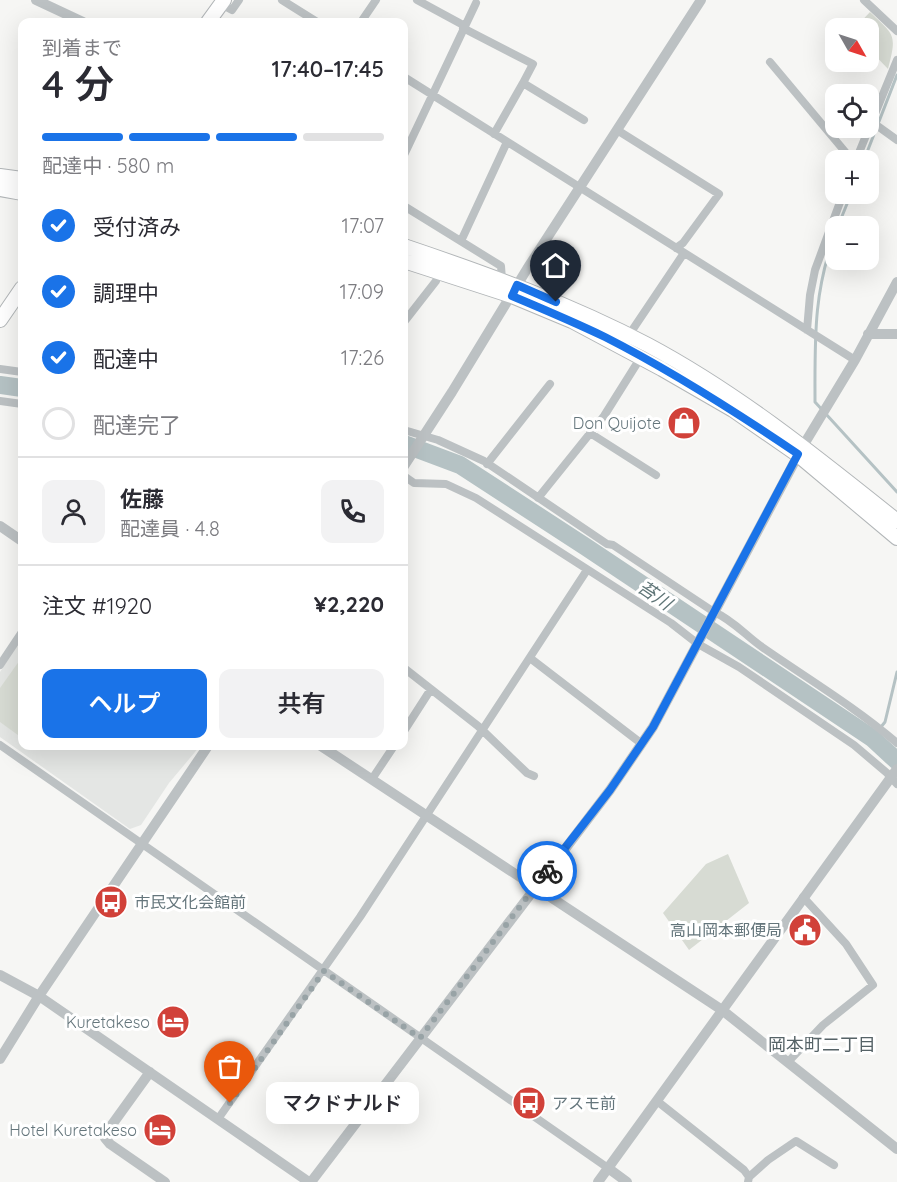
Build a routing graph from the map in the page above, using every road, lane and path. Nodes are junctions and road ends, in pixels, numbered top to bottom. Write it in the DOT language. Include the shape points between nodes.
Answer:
graph roads {
  1 [pos="36,0"];
  2 [pos="240,0"];
  3 [pos="282,0"];
  4 [pos="375,0"];
  5 [pos="417,0"];
  6 [pos="701,0"];
  7 [pos="864,0"];
  8 [pos="223,2"];
  9 [pos="476,3"];
  10 [pos="74,18"];
  11 [pos="211,18"];
  12 [pos="311,18"];
  13 [pos="364,18"];
  14 [pos="464,27"];
  15 [pos="897,31"];
  16 [pos="897,60"];
  17 [pos="770,62"];
  18 [pos="894,78"];
  19 [pos="408,80"];
  20 [pos="523,83"];
  21 [pos="432,96"];
  22 [pos="879,114"];
  23 [pos="584,120"];
  24 [pos="879,127"];
  25 [pos="617,130"];
  26 [pos="494,134"];
  27 [pos="897,140"];
  28 [pos="507,142"];
  29 [pos="408,147"];
  30 [pos="845,150"];
  31 [pos="0,176"];
  32 [pos="18,179"];
  33 [pos="580,188"];
  34 [pos="0,189"];
  35 [pos="18,192"];
  36 [pos="839,204"];
  37 [pos="408,208"];
  38 [pos="461,241"];
  39 [pos="408,247"];
  40 [pos="680,251"];
  41 [pos="408,262"];
  42 [pos="439,272"];
  43 [pos="502,280"];
  44 [pos="897,282"];
  45 [pos="514,291"];
  46 [pos="18,294"];
  47 [pos="408,316"];
  48 [pos="0,320"];
  49 [pos="633,329"];
  50 [pos="808,331"];
  51 [pos="868,334"];
  52 [pos="897,334"];
  53 [pos="641,357"];
  54 [pos="855,360"];
  55 [pos="0,369"];
  56 [pos="18,371"];
  57 [pos="550,384"];
  58 [pos="0,401"];
  59 [pos="18,403"];
  60 [pos="408,431"];
  61 [pos="590,433"];
  62 [pos="423,437"];
  63 [pos="801,450"];
  64 [pos="408,460"];
  65 [pos="487,464"];
  66 [pos="656,475"];
  67 [pos="408,479"];
  68 [pos="538,498"];
  69 [pos="897,521"];
  70 [pos="0,526"];
  71 [pos="18,538"];
  72 [pos="897,538"];
  73 [pos="587,570"];
  74 [pos="713,615"];
  75 [pos="18,638"];
  76 [pos="699,642"];
  77 [pos="530,658"];
  78 [pos="0,665"];
  79 [pos="408,671"];
  80 [pos="431,689"];
  81 [pos="408,725"];
  82 [pos="482,731"];
  83 [pos="897,743"];
  84 [pos="642,744"];
  85 [pos="0,746"];
  86 [pos="205,750"];
  87 [pos="327,750"];
  88 [pos="391,750"];
  89 [pos="534,776"];
  90 [pos="895,776"];
  91 [pos="372,779"];
  92 [pos="427,815"];
  93 [pos="140,843"];
  94 [pos="535,886"];
  95 [pos="803,897"];
  96 [pos="324,971"];
  97 [pos="0,975"];
  98 [pos="39,996"];
  99 [pos="722,1010"];
  100 [pos="420,1038"];
  101 [pos="0,1059"];
  102 [pos="788,1062"];
  103 [pos="150,1072"];
  104 [pos="657,1101"];
  105 [pos="218,1119"];
  106 [pos="896,1146"];
  107 [pos="834,1165"];
  108 [pos="608,1168"];
  109 [pos="749,1180"];
  110 [pos="165,1182"];
  111 [pos="310,1182"];
  112 [pos="598,1182"];
  113 [pos="627,1182"];
  1 -- 10 [label="street"];
  2 -- 8 [label="street" via="232,10"];
  3 -- 12 [label="street"];
  4 -- 13 [label="street"];
  5 -- 14 [label="street"];
  6 -- 25 [label="street"];
  7 -- 15 [label="street"];
  8 -- 11 [label="highway"];
  9 -- 14 [label="street"];
  14 -- 20 [label="street" via="533,64"];
  14 -- 21 [label="street"];
  16 -- 18 [label="street"];
  17 -- 30 [label="street"];
  18 -- 22 [label="street"];
  19 -- 21 [label="street"];
  20 -- 23 [label="street"];
  20 -- 26 [label="street"];
  21 -- 26 [label="street"];
  21 -- 29 [label="street"];
  24 -- 27 [label="street"];
  25 -- 33 [label="street"];
  25 -- 40 [label="street" via="719,194"];
  26 -- 28 [label="street"];
  28 -- 33 [label="street"];
  28 -- 38 [label="street"];
  31 -- 32 [label="highway"];
  33 -- 40 [label="street"];
  33 -- 45 [label="street"];
  34 -- 35 [label="highway"];
  36 -- 50 [label="street" via="815,270"];
  37 -- 38 [label="street"];
  38 -- 43 [label="street" via="501,266"];
  39 -- 43 [label="highway"];
  40 -- 49 [label="street"];
  40 -- 50 [label="street"];
  41 -- 42 [label="highway"];
  42 -- 45 [label="highway"];
  42 -- 47 [label="street"];
  43 -- 45 [label="highway"];
  44 -- 51 [label="street"];
  45 -- 53 [label="highway"];
  45 -- 62 [label="street"];
  45 -- 63 [label="highway" via="648,345 729,393"];
  46 -- 48 [label="highway"];
  50 -- 54 [label="street"];
  51 -- 52 [label="street"];
  51 -- 54 [label="street"];
  53 -- 61 [label="street"];
  53 -- 63 [label="highway"];
  54 -- 63 [label="street"];
  55 -- 56 [label="street"];
  57 -- 65 [label="street"];
  58 -- 59 [label="street"];
  60 -- 62 [label="street"];
  61 -- 66 [label="street"];
  61 -- 68 [label="street"];
  62 -- 64 [label="street"];
  62 -- 65 [label="street"];
  63 -- 69 [label="highway"];
  63 -- 72 [label="highway"];
  63 -- 74 [label="street"];
  65 -- 68 [label="street"];
  67 -- 73 [label="street" via="459,489"];
  68 -- 74 [label="street"];
  70 -- 71 [label="street"];
  73 -- 76 [label="street"];
  73 -- 77 [label="street"];
  74 -- 76 [label="street"];
  74 -- 83 [label="street" via="731,621"];
  75 -- 78 [label="street"];
  76 -- 84 [label="street"];
  76 -- 90 [label="street"];
  77 -- 82 [label="street"];
  77 -- 84 [label="street"];
  79 -- 80 [label="street"];
  80 -- 81 [label="street"];
  80 -- 82 [label="street"];
  82 -- 89 [label="street"];
  82 -- 92 [label="street"];
  84 -- 94 [label="street"];
  85 -- 93 [label="street"];
  86 -- 93 [label="street"];
  87 -- 91 [label="street"];
  88 -- 91 [label="street"];
  90 -- 95 [label="street"];
  91 -- 92 [label="street"];
  92 -- 94 [label="street"];
  92 -- 96 [label="street"];
  93 -- 96 [label="street"];
  93 -- 98 [label="street"];
  94 -- 99 [label="street"];
  94 -- 100 [label="street"];
  95 -- 99 [label="street"];
  95 -- 102 [label="street" via="846,944 873,985 823,1025"];
  96 -- 100 [label="street"];
  96 -- 105 [label="street"];
  97 -- 98 [label="street"];
  98 -- 101 [label="street"];
  98 -- 103 [label="street"];
  99 -- 102 [label="street"];
  99 -- 104 [label="street"];
  100 -- 108 [label="street"];
  100 -- 111 [label="street"];
  102 -- 106 [label="street"];
  103 -- 105 [label="street"];
  103 -- 110 [label="street" via="105,1138"];
  104 -- 108 [label="street"];
  104 -- 109 [label="street" via="744,1170"];
  105 -- 111 [label="street"];
  107 -- 109 [label="street" via="796,1140"];
  108 -- 112 [label="street"];
  108 -- 113 [label="street"];
}
